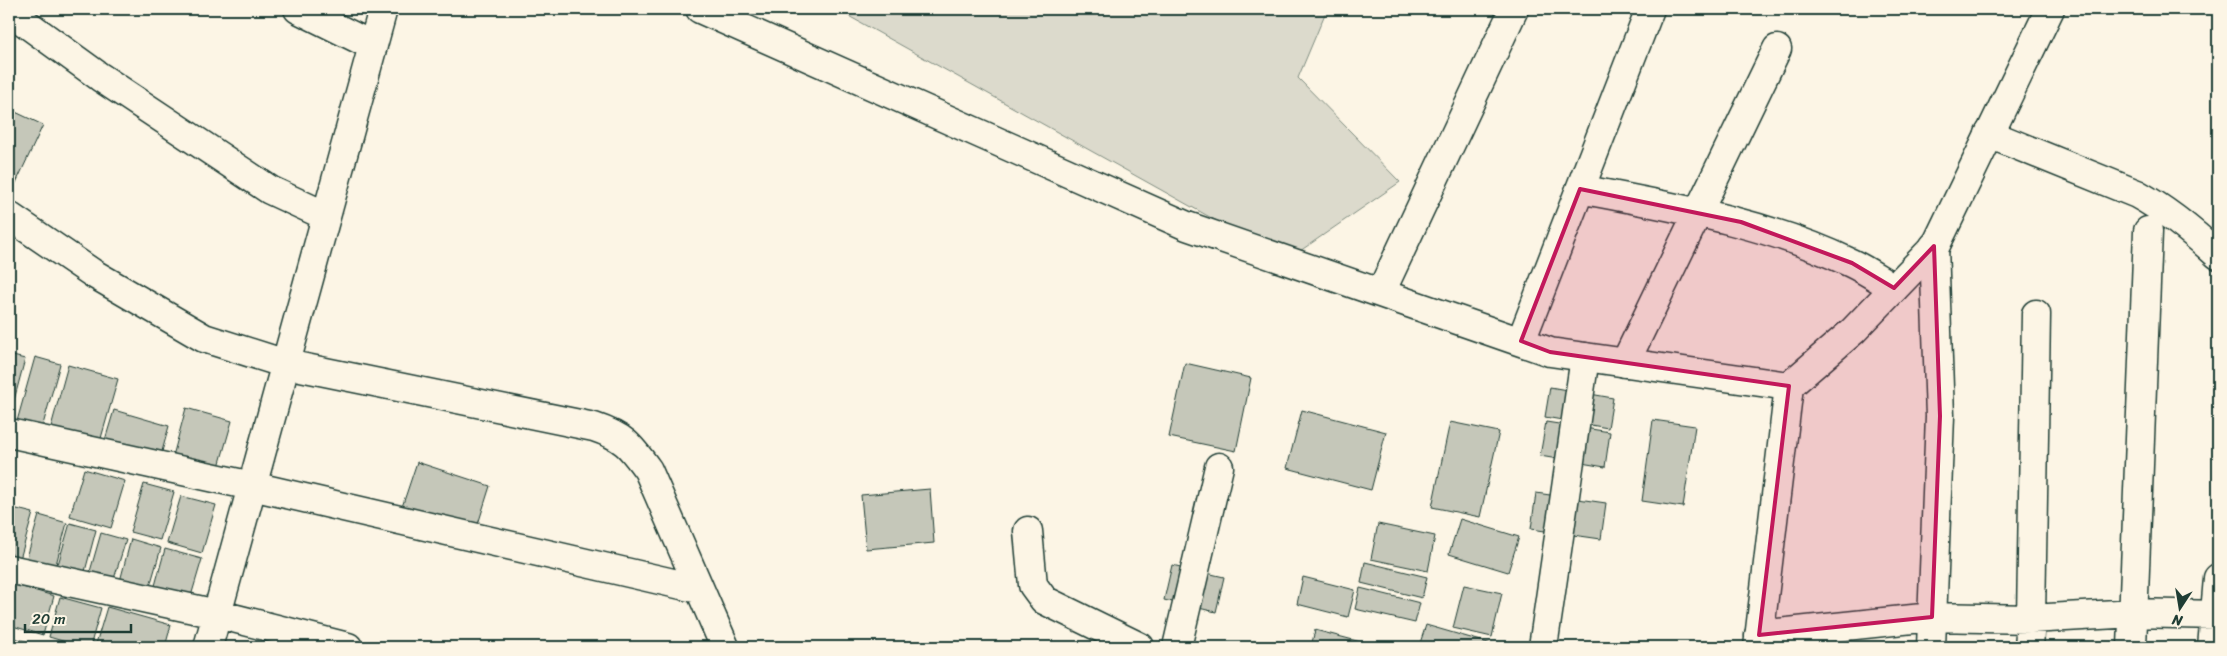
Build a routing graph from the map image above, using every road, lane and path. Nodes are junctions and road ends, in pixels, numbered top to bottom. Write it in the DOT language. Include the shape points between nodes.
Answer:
graph roads {
  1 [pos="298,9"];
  2 [pos="383,9"];
  3 [pos="700,9"];
  4 [pos="1514,9"];
  5 [pos="1650,9"];
  6 [pos="2050,9"];
  7 [pos="9,11"];
  8 [pos="373,46"];
  9 [pos="1777,49"];
  10 [pos="1989,134"];
  11 [pos="1580,189"];
  12 [pos="1698,212"];
  13 [pos="9,216"];
  14 [pos="326,216"];
  15 [pos="2148,232"];
  16 [pos="1934,246"];
  17 [pos="2218,255"];
  18 [pos="1894,288"];
  19 [pos="1381,292"];
  20 [pos="2036,314"];
  21 [pos="1521,341"];
  22 [pos="1585,357"];
  23 [pos="1625,363"];
  24 [pos="286,364"];
  25 [pos="1789,386"];
  26 [pos="9,433"];
  27 [pos="1219,467"];
  28 [pos="252,486"];
  29 [pos="1028,531"];
  30 [pos="9,569"];
  31 [pos="2218,578"];
  32 [pos="700,589"];
  33 [pos="2134,613"];
  34 [pos="217,614"];
  35 [pos="2216,615"];
  36 [pos="1932,617"];
  37 [pos="2031,619"];
  38 [pos="1758,641"];
  39 [pos="208,647"];
  40 [pos="348,647"];
  41 [pos="725,647"];
  42 [pos="1140,647"];
  43 [pos="1177,647"];
  44 [pos="1543,647"];
  45 [pos="1931,647"];
  46 [pos="2029,647"];
  47 [pos="2132,647"];
  48 [pos="2212,647"];
  1 -- 8 [label="street"];
  2 -- 8 [label="street"];
  3 -- 19 [label="street" via="1187,226"];
  4 -- 19 [label="street"];
  5 -- 11 [label="street"];
  6 -- 10 [label="street"];
  7 -- 14 [label="street" via="100,77 270,190"];
  8 -- 14 [label="street"];
  9 -- 12 [label="street"];
  10 -- 16 [label="street"];
  10 -- 17 [label="street" via="2138,194 2185,225"];
  11 -- 12 [label="street"];
  11 -- 21 [label="street"];
  12 -- 18 [label="street" via="1802,242 1852,263"];
  12 -- 23 [label="street"];
  13 -- 24 [label="street" via="94,274 204,338"];
  14 -- 24 [label="street"];
  15 -- 33 [label="street"];
  16 -- 18 [label="street"];
  16 -- 36 [label="street" via="1940,416"];
  18 -- 25 [label="street" via="1853,331"];
  19 -- 21 [label="street"];
  20 -- 37 [label="street"];
  21 -- 22 [label="street" via="1550,352"];
  22 -- 23 [label="street"];
  22 -- 44 [label="street"];
  23 -- 25 [label="street"];
  24 -- 28 [label="street"];
  24 -- 32 [label="street" via="594,427 614,434 631,446 648,470"];
  25 -- 38 [label="street"];
  26 -- 28 [label="street"];
  27 -- 43 [label="street"];
  28 -- 32 [label="street"];
  28 -- 34 [label="street"];
  29 -- 42 [label="street" via="1036,592 1044,600"];
  30 -- 34 [label="street"];
  31 -- 35 [label="street"];
  32 -- 41 [label="street"];
  33 -- 35 [label="street"];
  33 -- 37 [label="street"];
  33 -- 47 [label="street"];
  34 -- 39 [label="street"];
  34 -- 40 [label="street"];
  35 -- 48 [label="street"];
  36 -- 37 [label="street"];
  36 -- 38 [label="street"];
  36 -- 45 [label="street"];
  37 -- 46 [label="street"];
}
